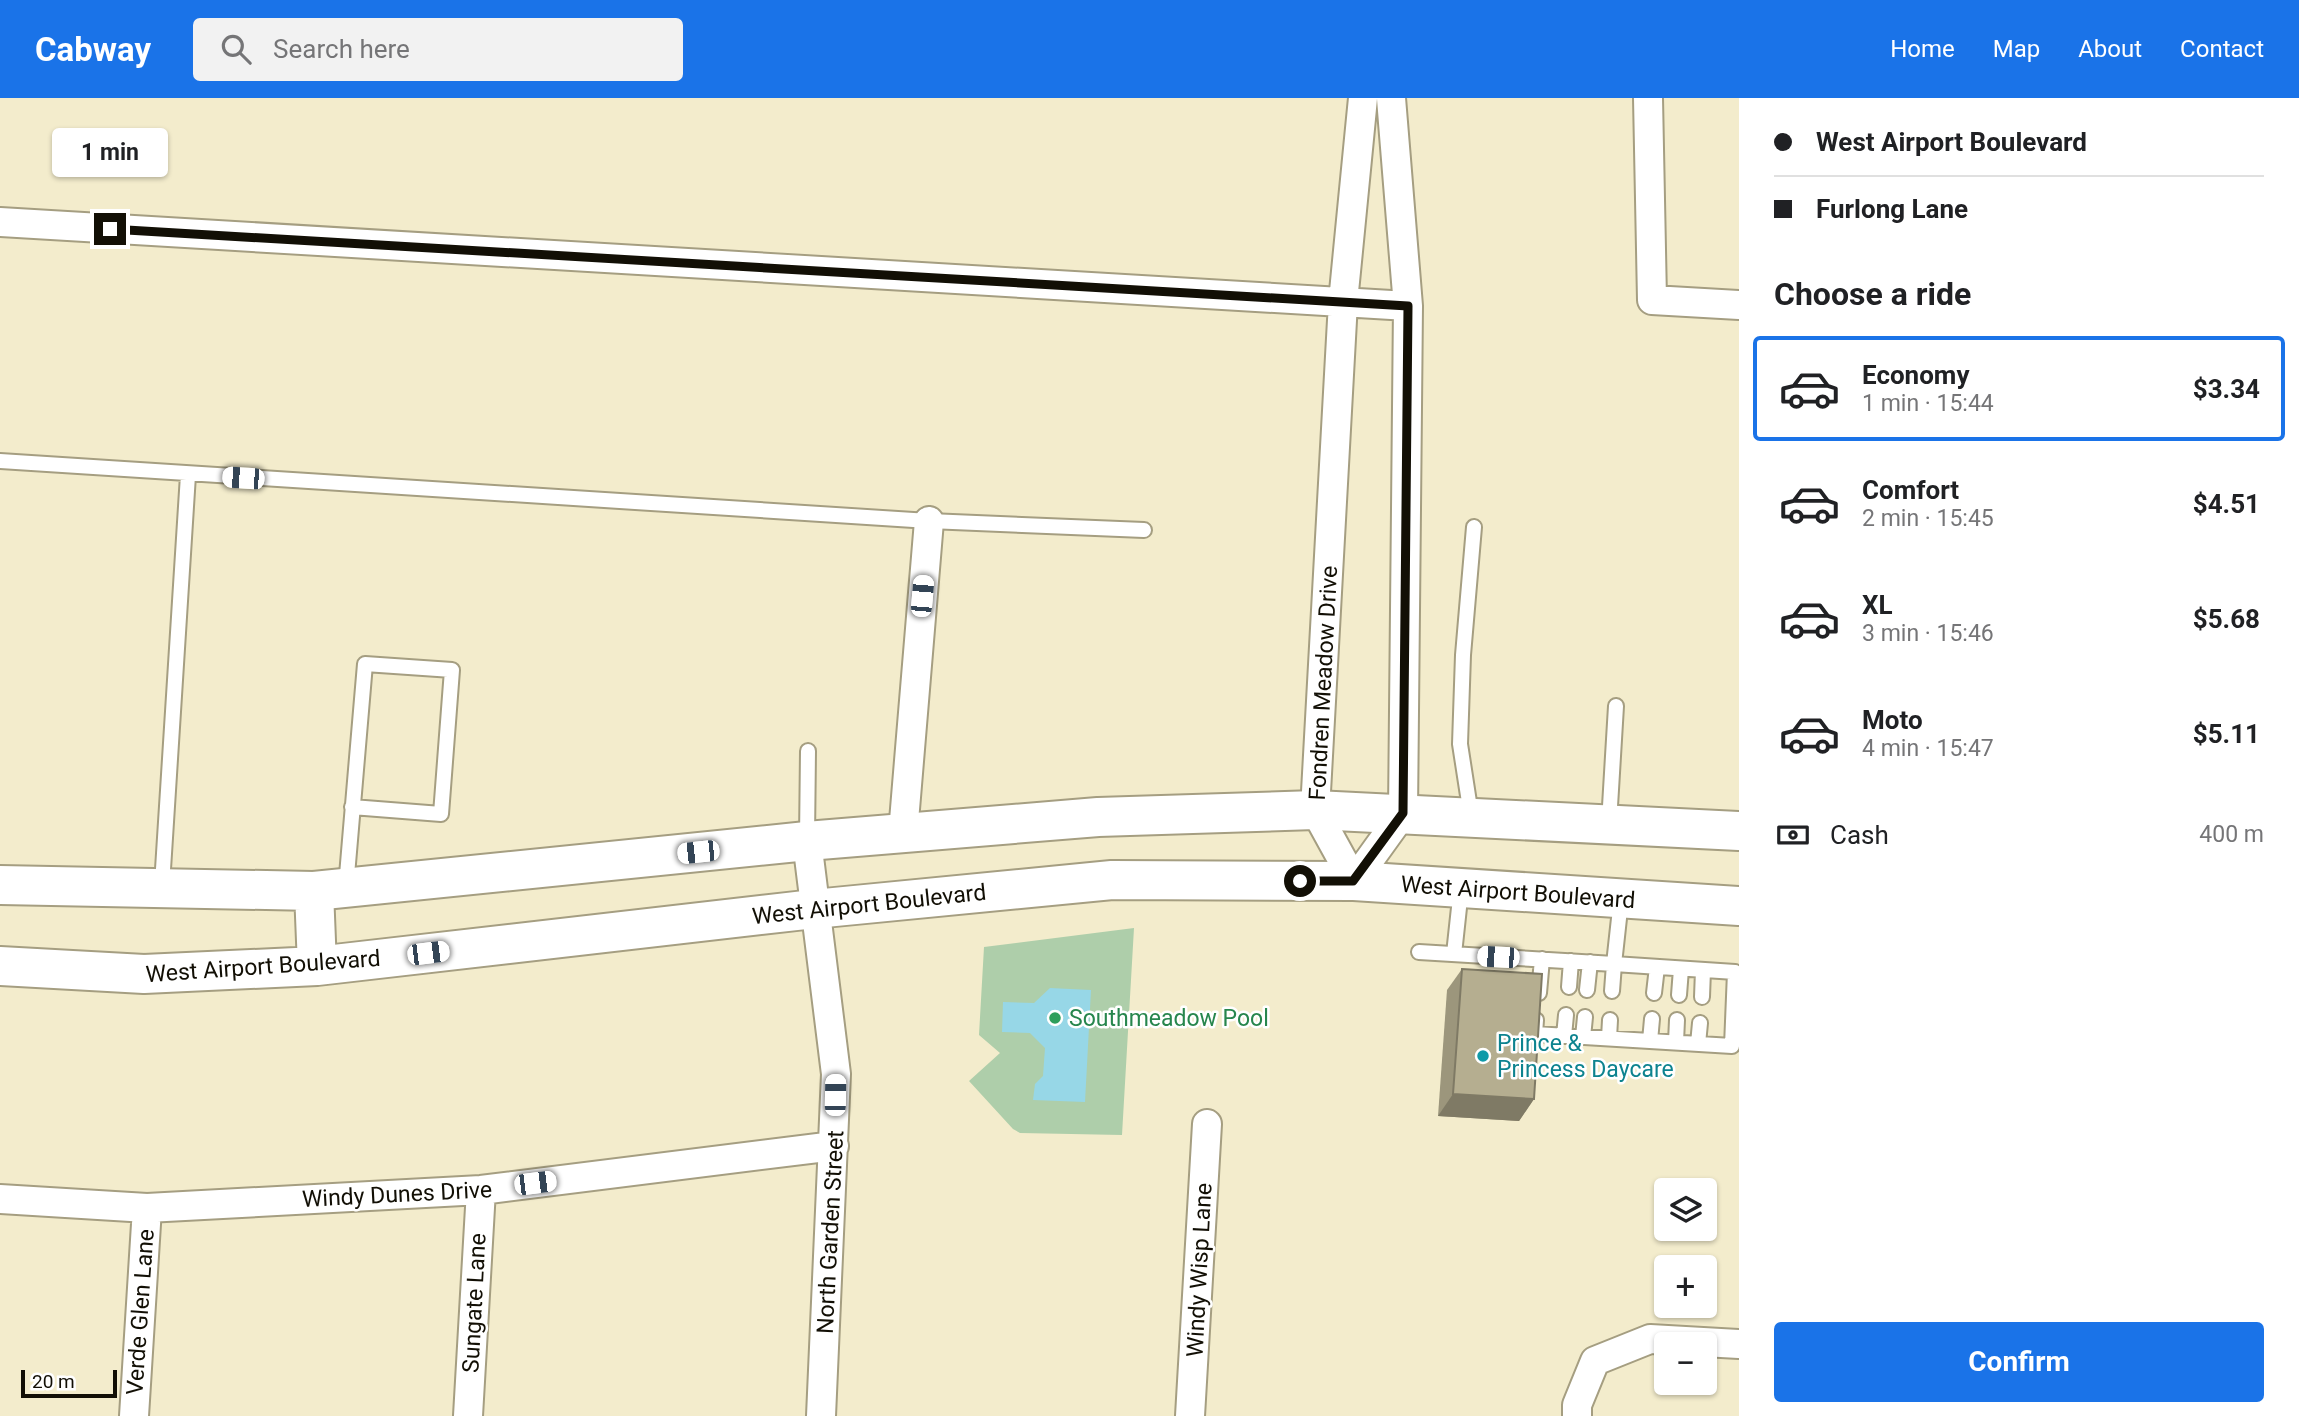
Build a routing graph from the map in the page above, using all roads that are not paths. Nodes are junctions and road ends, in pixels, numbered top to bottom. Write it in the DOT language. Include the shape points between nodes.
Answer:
graph roads {
  1 [pos="1363,98"];
  2 [pos="1391,98"];
  3 [pos="1648,98"];
  4 [pos="0,222"];
  5 [pos="1343,302"];
  6 [pos="1739,305"];
  7 [pos="1408,306"];
  8 [pos="0,461"];
  9 [pos="188,475"];
  10 [pos="929,521"];
  11 [pos="1475,527"];
  12 [pos="1144,530"];
  13 [pos="1616,706"];
  14 [pos="808,751"];
  15 [pos="352,807"];
  16 [pos="1315,810"];
  17 [pos="1403,813"];
  18 [pos="1471,817"];
  19 [pos="1609,824"];
  20 [pos="1739,831"];
  21 [pos="903,833"];
  22 [pos="807,841"];
  23 [pos="1353,881"];
  24 [pos="0,885"];
  25 [pos="1461,888"];
  26 [pos="162,890"];
  27 [pos="330,890"];
  28 [pos="1621,899"];
  29 [pos="1739,906"];
  30 [pos="814,909"];
  31 [pos="1419,952"];
  32 [pos="1454,954"];
  33 [pos="1542,959"];
  34 [pos="1571,961"];
  35 [pos="1590,962"];
  36 [pos="1614,964"];
  37 [pos="0,966"];
  38 [pos="317,966"];
  39 [pos="1657,967"];
  40 [pos="1681,969"];
  41 [pos="1703,970"];
  42 [pos="1737,972"];
  43 [pos="1569,988"];
  44 [pos="1587,990"];
  45 [pos="1612,991"];
  46 [pos="1654,993"];
  47 [pos="1679,995"];
  48 [pos="1702,997"];
  49 [pos="1566,1015"];
  50 [pos="1585,1017"];
  51 [pos="1652,1019"];
  52 [pos="1610,1020"];
  53 [pos="1677,1020"];
  54 [pos="1700,1023"];
  55 [pos="1564,1036"];
  56 [pos="1583,1037"];
  57 [pos="1609,1038"];
  58 [pos="1650,1041"];
  59 [pos="1675,1042"];
  60 [pos="1698,1044"];
  61 [pos="1736,1046"];
  62 [pos="1207,1124"];
  63 [pos="834,1146"];
  64 [pos="481,1190"];
  65 [pos="0,1199"];
  66 [pos="147,1208"];
  67 [pos="1739,1344"];
  68 [pos="134,1416"];
  69 [pos="468,1416"];
  70 [pos="821,1416"];
  71 [pos="1190,1416"];
  72 [pos="1577,1416"];
  1 -- 5 [label="street, Fondren Meadow Drive"];
  2 -- 7 [label="street"];
  3 -- 6 [label="street" via="1652,300"];
  4 -- 5 [label="street"];
  5 -- 7 [label="street"];
  5 -- 16 [label="street, Fondren Meadow Drive"];
  7 -- 17 [label="street"];
  8 -- 9 [label="lane"];
  9 -- 10 [label="lane"];
  9 -- 26 [label="lane"];
  10 -- 12 [label="lane"];
  10 -- 21 [label="street"];
  11 -- 18 [label="lane" via="1460,744"];
  13 -- 19 [label="lane"];
  14 -- 22 [label="lane"];
  15 -- 15 [label="lane" via="365,664 452,670 441,814"];
  15 -- 27 [label="lane"];
  16 -- 17 [label="main road"];
  16 -- 21 [label="main road" via="1098,817"];
  16 -- 23 [label="street, Fondren Meadow Drive"];
  17 -- 18 [label="main road"];
  17 -- 23 [label="street"];
  18 -- 19 [label="main road"];
  19 -- 20 [label="main road"];
  21 -- 22 [label="main road"];
  22 -- 27 [label="main road"];
  22 -- 30 [label="street, North Garden Street"];
  23 -- 25 [label="main road, West Airport Boulevard"];
  23 -- 30 [label="main road, West Airport Boulevard" via="1112,880"];
  24 -- 26 [label="main road"];
  25 -- 28 [label="main road, West Airport Boulevard"];
  25 -- 32 [label="lane"];
  26 -- 27 [label="main road"];
  27 -- 38 [label="main road"];
  28 -- 29 [label="main road, West Airport Boulevard"];
  28 -- 36 [label="lane"];
  30 -- 38 [label="main road, West Airport Boulevard"];
  30 -- 63 [label="street, North Garden Street" via="836,1074"];
  31 -- 32 [label="lane"];
  32 -- 33 [label="lane"];
  33 -- 34 [label="lane"];
  33 -- 55 [label="lane" via="1535,1034"];
  34 -- 35 [label="lane"];
  34 -- 43 [label="lane"];
  35 -- 36 [label="lane"];
  35 -- 44 [label="lane"];
  36 -- 39 [label="lane"];
  36 -- 45 [label="lane"];
  37 -- 38 [label="main road, West Airport Boulevard" via="144,974"];
  39 -- 40 [label="lane"];
  39 -- 46 [label="lane"];
  40 -- 41 [label="lane"];
  40 -- 47 [label="lane"];
  41 -- 42 [label="lane"];
  41 -- 48 [label="lane"];
  42 -- 61 [label="lane"];
  49 -- 55 [label="lane"];
  50 -- 56 [label="lane"];
  51 -- 58 [label="lane"];
  52 -- 57 [label="lane"];
  53 -- 59 [label="lane"];
  54 -- 60 [label="lane"];
  55 -- 56 [label="lane"];
  56 -- 57 [label="lane"];
  57 -- 58 [label="lane"];
  58 -- 59 [label="lane"];
  59 -- 60 [label="lane"];
  60 -- 61 [label="lane"];
  62 -- 71 [label="street, Windy Wisp Lane"];
  63 -- 64 [label="street, Windy Dunes Drive"];
  63 -- 70 [label="street, North Garden Street"];
  64 -- 66 [label="street, Windy Dunes Drive"];
  64 -- 69 [label="street, Sungate Lane"];
  65 -- 66 [label="street, Windy Dunes Drive"];
  66 -- 68 [label="street, Verde Glen Lane"];
  67 -- 72 [label="street" via="1650,1339 1595,1361"];
}
